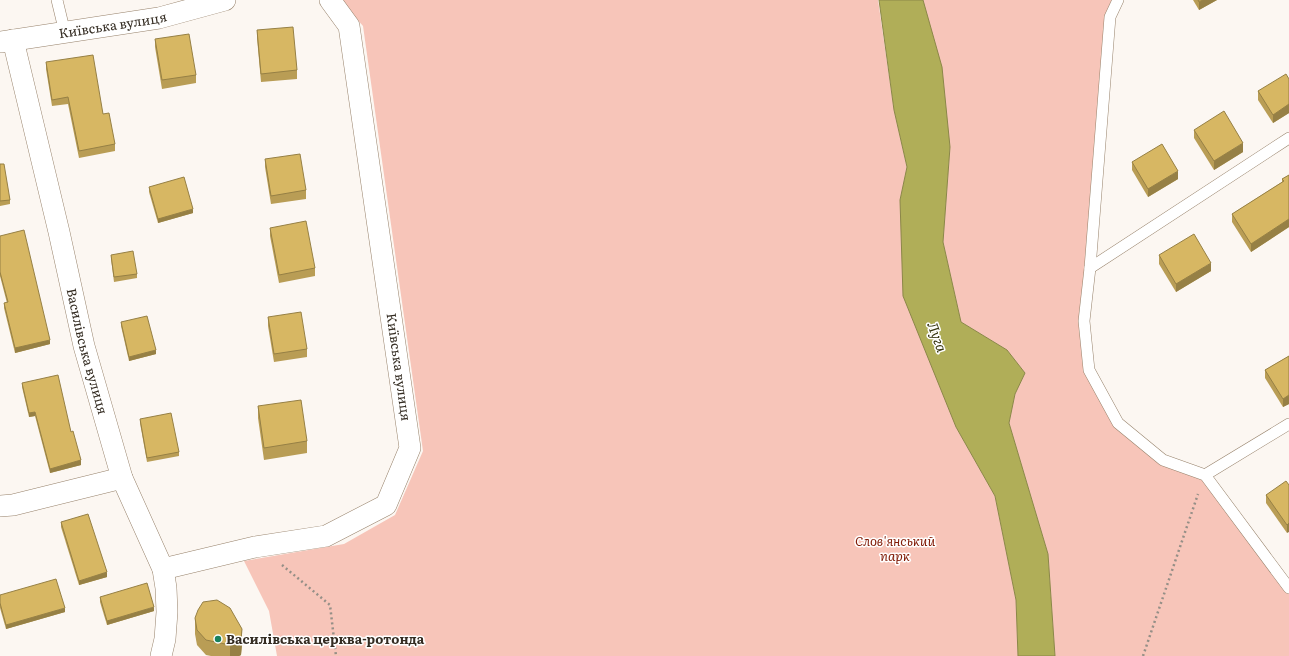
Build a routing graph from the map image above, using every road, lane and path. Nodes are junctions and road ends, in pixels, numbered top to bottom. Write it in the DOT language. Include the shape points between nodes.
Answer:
graph roads {
  1 [pos="57,0"];
  2 [pos="225,0"];
  3 [pos="330,0"];
  4 [pos="1118,0"];
  5 [pos="65,32"];
  6 [pos="7,41"];
  7 [pos="1289,138"];
  8 [pos="1090,268"];
  9 [pos="1289,424"];
  10 [pos="1205,475"];
  11 [pos="122,478"];
  12 [pos="0,506"];
  13 [pos="261,546"];
  14 [pos="163,569"];
  15 [pos="1289,588"];
  16 [pos="161,656"];
  17 [pos="336,656"];
  18 [pos="1143,656"];
  1 -- 5 [label="lane"];
  2 -- 5 [label="street, Київська вулиця" via="159,18"];
  3 -- 13 [label="street, Київська вулиця" via="349,26 410,448 386,505 326,536"];
  4 -- 8 [label="lane" via="1110,17"];
  5 -- 6 [label="street, Київська вулиця"];
  6 -- 11 [label="street, Василівська вулиця" via="60,232 84,346"];
  7 -- 8 [label="lane"];
  8 -- 10 [label="lane" via="1084,320 1088,370 1118,423 1163,460"];
  9 -- 10 [label="lane"];
  10 -- 15 [label="lane"];
  10 -- 18 [label="path"];
  11 -- 12 [label="street"];
  11 -- 14 [label="street, Василівська вулиця"];
  13 -- 14 [label="street, Київська вулиця"];
  13 -- 17 [label="path" via="330,605"];
  14 -- 16 [label="street, Василівська вулиця" via="166,612 165,639"];
}
